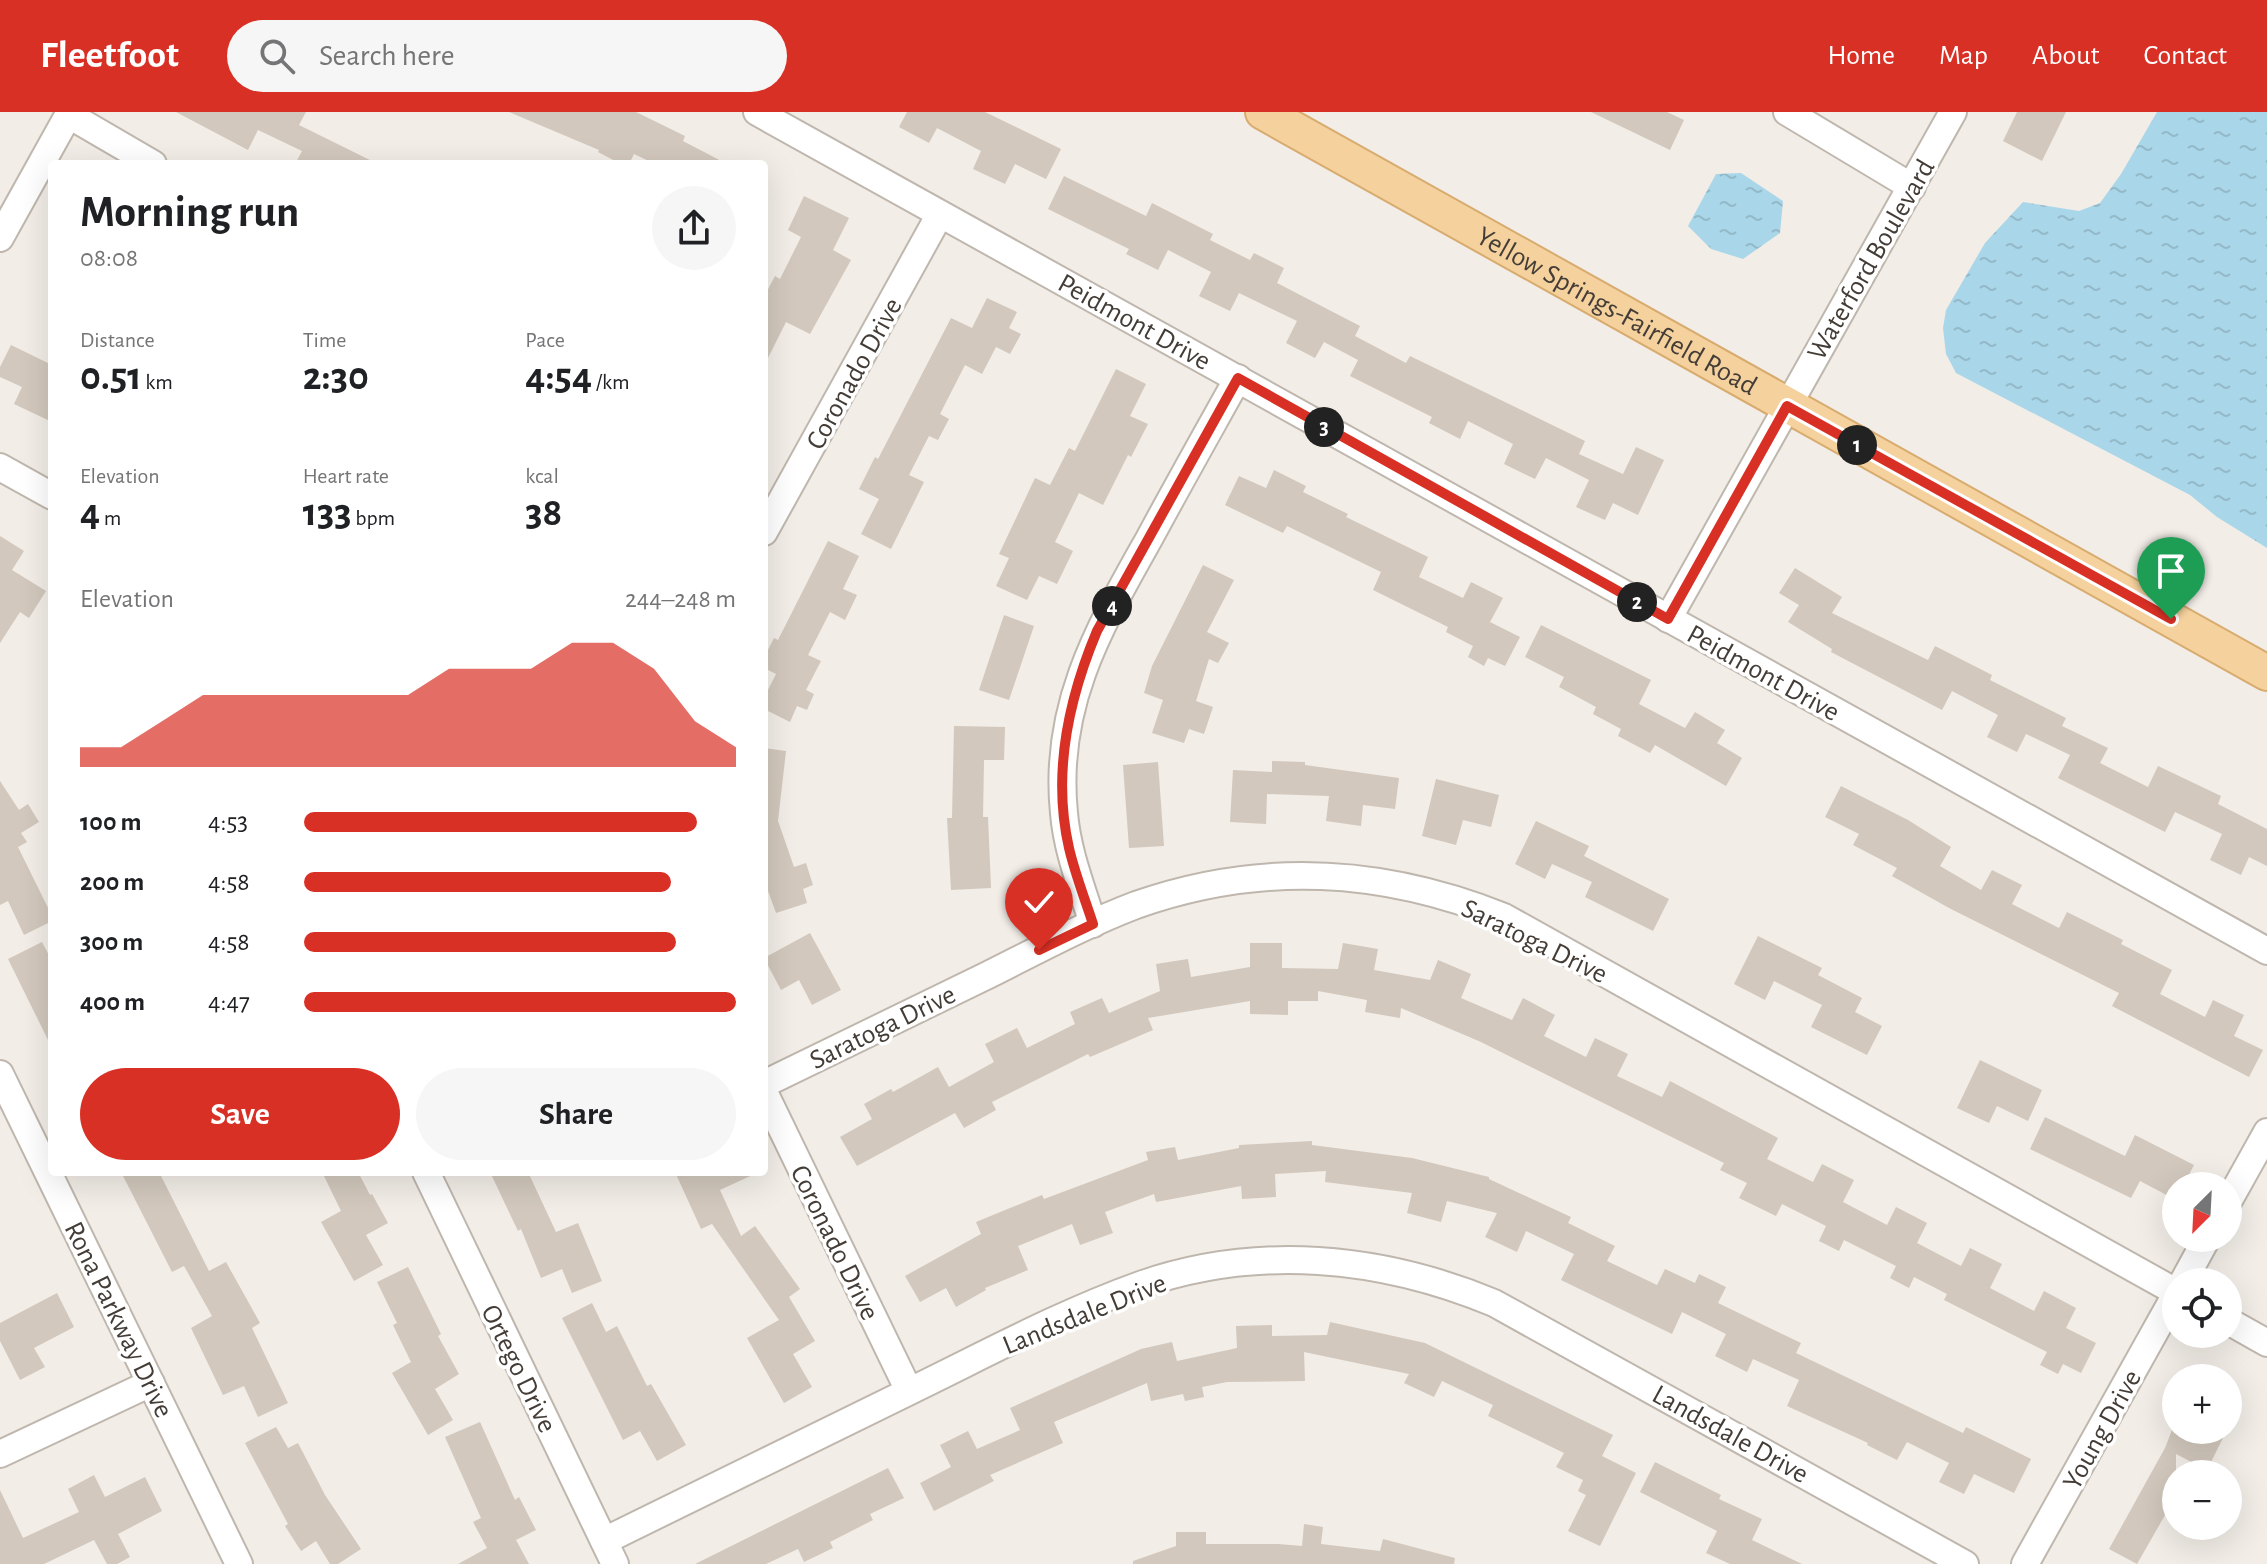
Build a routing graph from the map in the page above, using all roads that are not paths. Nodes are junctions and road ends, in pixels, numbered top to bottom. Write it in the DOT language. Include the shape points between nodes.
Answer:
graph roads {
  1 [pos="757,112"];
  2 [pos="1263,112"];
  3 [pos="1787,112"];
  4 [pos="1953,112"];
  5 [pos="70,114"];
  6 [pos="146,160"];
  7 [pos="1912,187"];
  8 [pos="940,214"];
  9 [pos="0,238"];
  10 [pos="1238,378"];
  11 [pos="1787,406"];
  12 [pos="0,467"];
  13 [pos="48,494"];
  14 [pos="768,516"];
  15 [pos="1668,619"];
  16 [pos="2267,673"];
  17 [pos="1093,924"];
  18 [pos="2267,951"];
  19 [pos="1,1077"];
  20 [pos="768,1082"];
  21 [pos="768,1100"];
  22 [pos="2267,1132"];
  23 [pos="48,1173"];
  24 [pos="50,1176"];
  25 [pos="428,1176"];
  26 [pos="2242,1177"];
  27 [pos="2162,1285"];
  28 [pos="2162,1318"];
  29 [pos="2242,1329"];
  30 [pos="2267,1343"];
  31 [pos="151,1383"];
  32 [pos="909,1391"];
  33 [pos="0,1454"];
  34 [pos="609,1552"];
  35 [pos="239,1564"];
  36 [pos="1965,1564"];
  37 [pos="2025,1564"];
  1 -- 8 [label="street, Peidmont Drive"];
  2 -- 11 [label="main road, Yellow Springs-Fairfield Road"];
  3 -- 7 [label="street"];
  4 -- 7 [label="street, Waterford Boulevard"];
  5 -- 6 [label="street"];
  5 -- 9 [label="street"];
  7 -- 11 [label="street, Waterford Boulevard"];
  8 -- 10 [label="street, Peidmont Drive"];
  8 -- 14 [label="street, Coronado Drive"];
  10 -- 15 [label="street, Peidmont Drive"];
  10 -- 17 [label="street" via="1097,631 1073,698 1063,755 1064,814"];
  11 -- 15 [label="street, Waterford Boulevard"];
  11 -- 16 [label="main road, Yellow Springs-Fairfield Road"];
  12 -- 13 [label="street"];
  15 -- 18 [label="street, Peidmont Drive"];
  17 -- 20 [label="street, Saratoga Drive"];
  17 -- 27 [label="street, Saratoga Drive" via="1182,891 1274,876 1367,879 1469,904 1504,917"];
  19 -- 23 [label="street, Rona Parkway Drive"];
  21 -- 32 [label="street, Coronado Drive"];
  22 -- 26 [label="street"];
  24 -- 31 [label="street, Rona Parkway Drive"];
  25 -- 34 [label="street, Ortego Drive"];
  28 -- 37 [label="street, Young Drive"];
  29 -- 30 [label="street"];
  31 -- 33 [label="street"];
  31 -- 35 [label="street, Rona Parkway Drive"];
  32 -- 34 [label="street, Landsdale Drive"];
  32 -- 36 [label="street, Landsdale Drive" via="1099,1302 1196,1269 1294,1259 1377,1266 1494,1303"];
}
